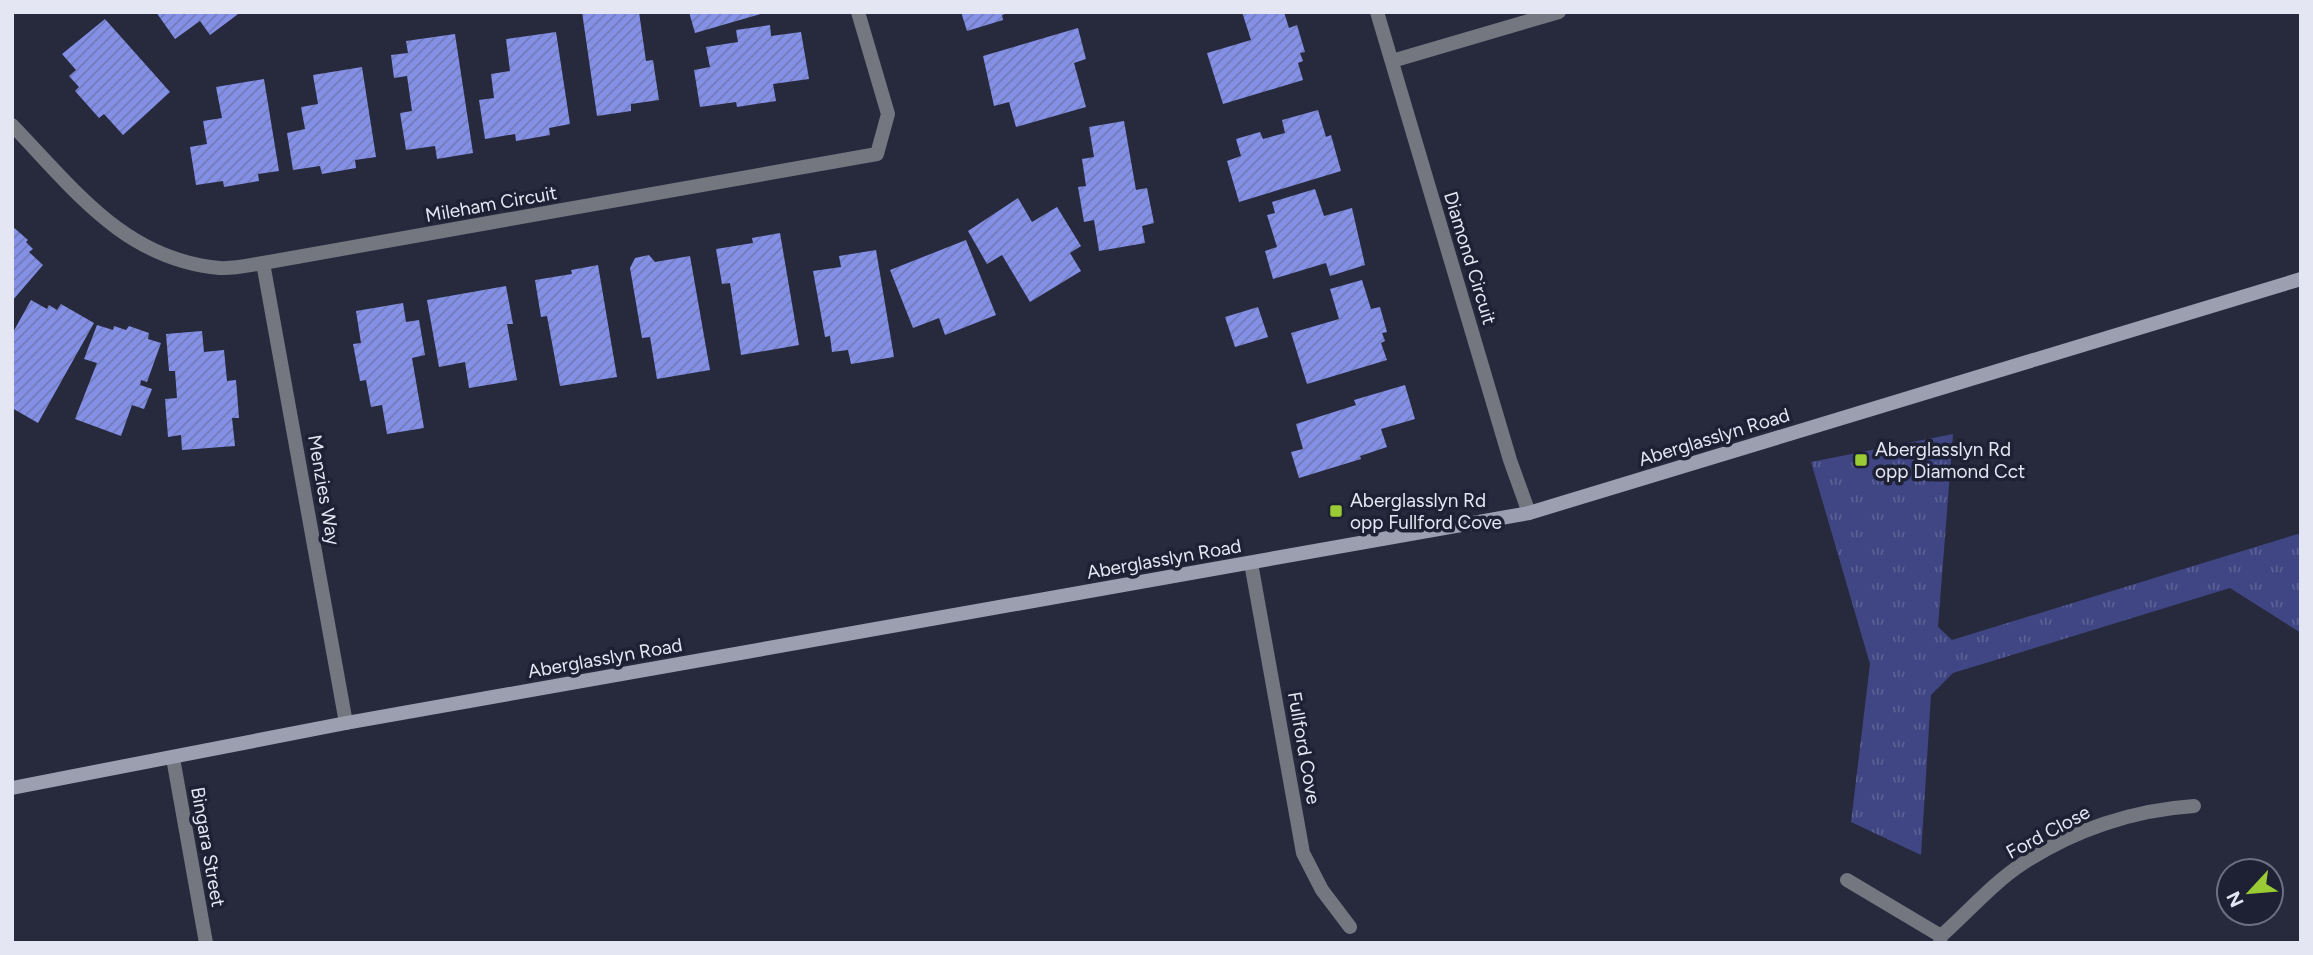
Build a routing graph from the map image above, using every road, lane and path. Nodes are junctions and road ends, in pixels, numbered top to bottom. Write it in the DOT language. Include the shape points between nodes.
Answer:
graph roads {
  1 [pos="858,12"];
  2 [pos="1377,12"];
  3 [pos="1559,12"];
  4 [pos="1392,61"];
  5 [pos="12,125"];
  6 [pos="263,264"];
  7 [pos="2301,279"];
  8 [pos="1529,513"];
  9 [pos="1251,563"];
  10 [pos="346,723"];
  11 [pos="173,758"];
  12 [pos="12,788"];
  13 [pos="2194,806"];
  14 [pos="1847,880"];
  15 [pos="1350,927"];
  16 [pos="1941,939"];
  17 [pos="205,943"];
  1 -- 6 [label="street, Mileham Circuit" via="888,114 877,154"];
  2 -- 4 [label="street, Diamond Circuit"];
  3 -- 4 [label="street"];
  4 -- 8 [label="street, Diamond Circuit"];
  5 -- 6 [label="street, Mileham Circuit" via="116,230 153,252 223,268"];
  6 -- 10 [label="street, Menzies Way"];
  7 -- 8 [label="main road, Aberglasslyn Road"];
  8 -- 9 [label="main road, Aberglasslyn Road"];
  9 -- 10 [label="main road, Aberglasslyn Road"];
  9 -- 15 [label="street, Fullford Cove" via="1303,853 1322,890"];
  10 -- 11 [label="main road, Aberglasslyn Road"];
  11 -- 12 [label="main road, Aberglasslyn Road"];
  11 -- 17 [label="street, Bingara Street"];
  13 -- 16 [label="street, Ford Close" via="2156,809 2068,839 2020,865"];
  14 -- 16 [label="street, Ford Close"];
}
